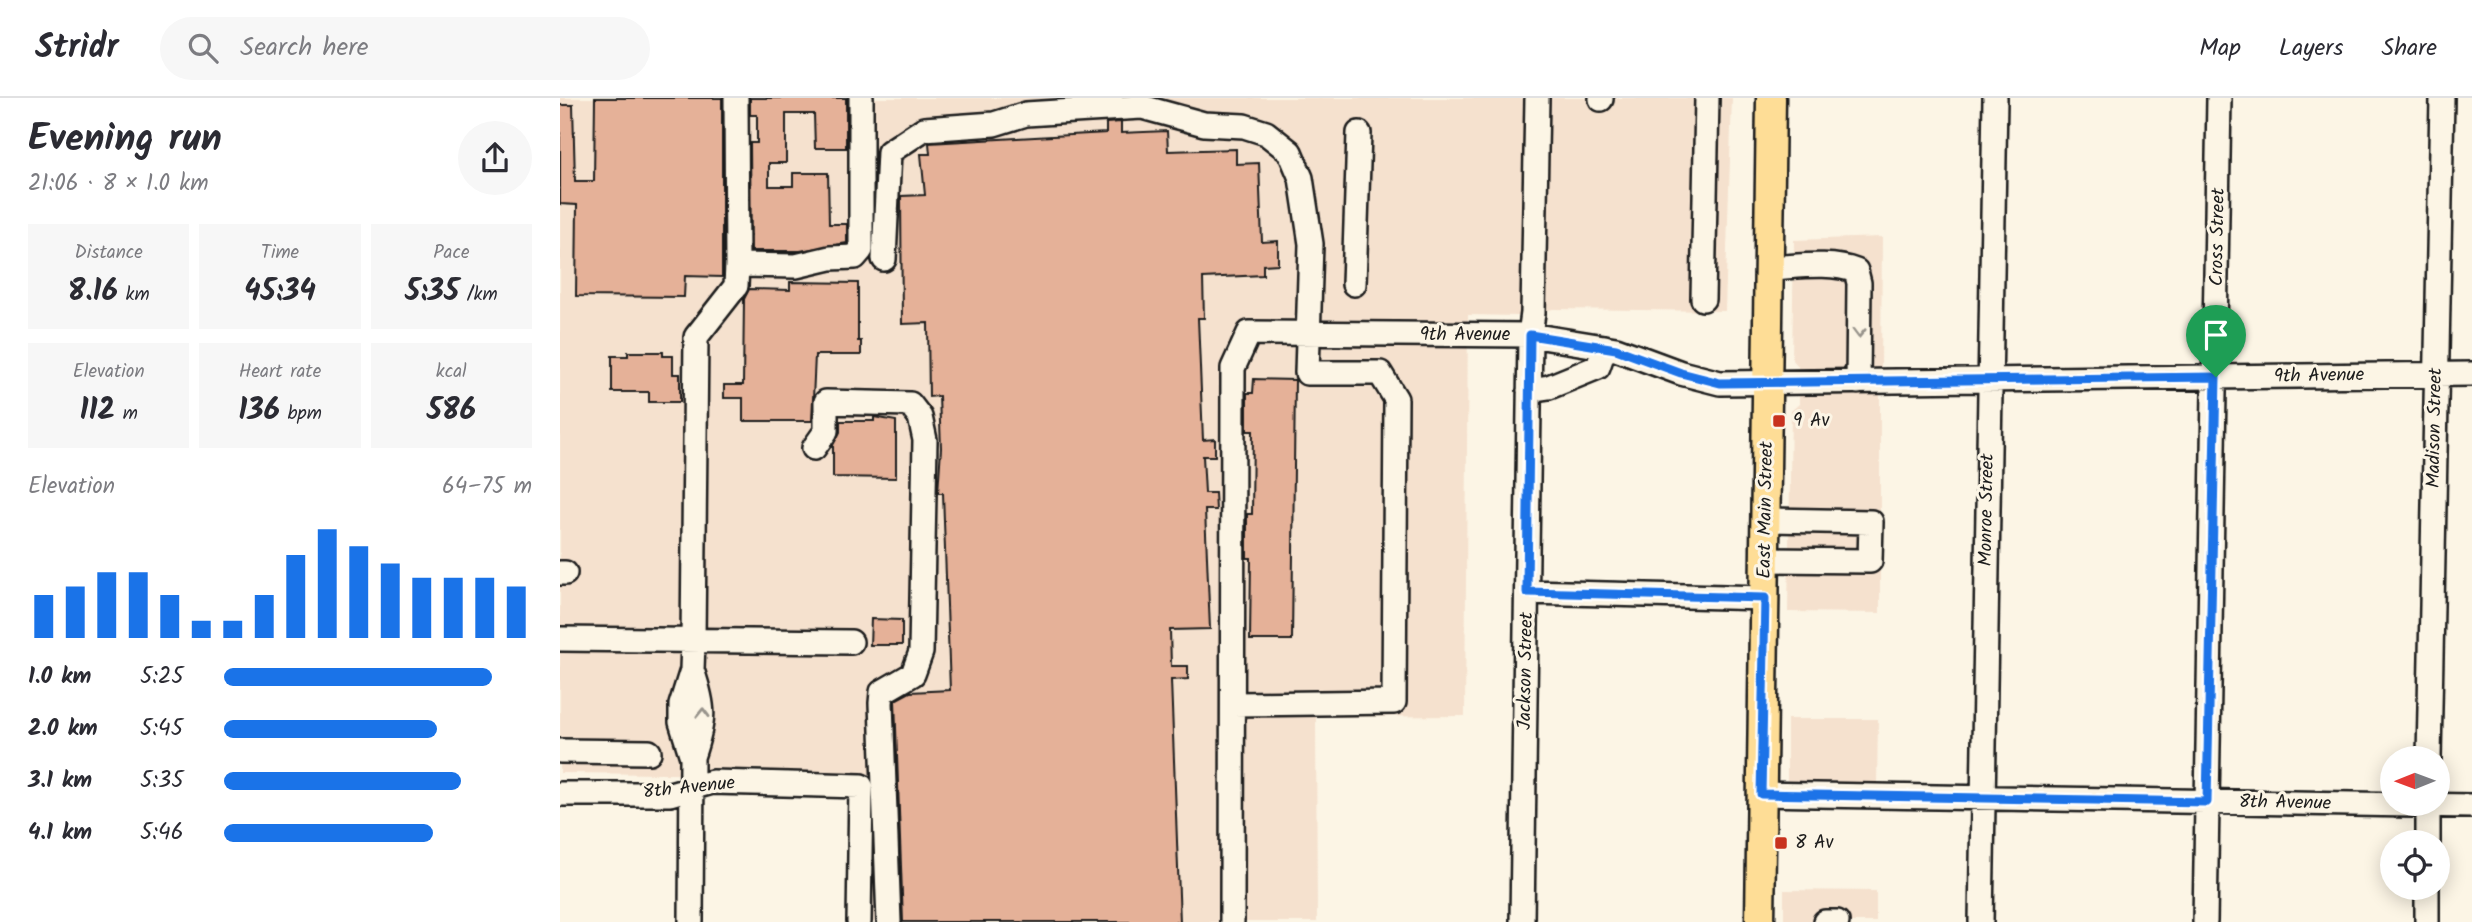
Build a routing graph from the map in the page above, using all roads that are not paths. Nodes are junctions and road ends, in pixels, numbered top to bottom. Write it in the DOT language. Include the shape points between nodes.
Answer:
graph roads {
  1 [pos="736,98"];
  2 [pos="861,98"];
  3 [pos="1537,98"];
  4 [pos="1707,98"];
  5 [pos="1771,98"];
  6 [pos="1995,98"];
  7 [pos="2219,98"];
  8 [pos="2442,98"];
  9 [pos="1359,133"];
  10 [pos="884,259"];
  11 [pos="737,265"];
  12 [pos="1769,268"];
  13 [pos="1354,284"];
  14 [pos="1703,299"];
  15 [pos="1308,335"];
  16 [pos="1530,335"];
  17 [pos="1605,348"];
  18 [pos="2436,374"];
  19 [pos="2472,374"];
  20 [pos="2216,377"];
  21 [pos="1990,381"];
  22 [pos="1858,382"];
  23 [pos="1767,383"];
  24 [pos="1529,390"];
  25 [pos="814,448"];
  26 [pos="1765,520"];
  27 [pos="1765,560"];
  28 [pos="1527,592"];
  29 [pos="1765,598"];
  30 [pos="560,639"];
  31 [pos="693,641"];
  32 [pos="851,642"];
  33 [pos="1233,704"];
  34 [pos="2429,746"];
  35 [pos="560,751"];
  36 [pos="649,752"];
  37 [pos="692,789"];
  38 [pos="560,794"];
  39 [pos="1761,794"];
  40 [pos="1982,799"];
  41 [pos="2207,802"];
  42 [pos="2380,804"];
  43 [pos="2450,805"];
  44 [pos="2472,806"];
  45 [pos="2427,900"];
  46 [pos="691,922"];
  47 [pos="859,922"];
  48 [pos="889,922"];
  49 [pos="1232,922"];
  50 [pos="1522,922"];
  51 [pos="1760,922"];
  52 [pos="1825,922"];
  53 [pos="1838,922"];
  54 [pos="1981,922"];
  55 [pos="2205,922"];
  56 [pos="2427,922"];
  1 -- 11 [label="street"];
  2 -- 11 [label="street" via="861,250 855,257 796,266"];
  3 -- 16 [label="street, Jackson Street"];
  4 -- 14 [label="street"];
  5 -- 12 [label="main road, East Main Street"];
  6 -- 21 [label="street, Monroe Street"];
  7 -- 20 [label="street, Cross Street"];
  8 -- 18 [label="street, Madison Street"];
  9 -- 13 [label="street"];
  10 -- 15 [label="street" via="889,152 924,130 994,124 1026,114 1142,107 1203,124 1266,133 1290,152 1301,178 1311,244"];
  11 -- 31 [label="street" via="736,286 696,337"];
  12 -- 22 [label="street, one-way" via="1856,271"];
  12 -- 23 [label="main road, East Main Street"];
  15 -- 16 [label="street, 9th Avenue"];
  15 -- 33 [label="street, 9th Avenue" via="1249,332 1233,368"];
  15 -- 33 [label="street" via="1307,373 1380,373 1396,399 1394,702"];
  16 -- 17 [label="street, 9th Avenue"];
  16 -- 24 [label="street, Jackson Street"];
  17 -- 23 [label="street, 9th Avenue" via="1720,383"];
  17 -- 24 [label="street" via="1598,367"];
  18 -- 19 [label="street, 9th Avenue"];
  18 -- 20 [label="street, 9th Avenue"];
  18 -- 34 [label="street, Madison Street"];
  20 -- 21 [label="street, 9th Avenue"];
  20 -- 41 [label="street, Cross Street"];
  21 -- 22 [label="street, 9th Avenue"];
  21 -- 40 [label="street, Monroe Street"];
  22 -- 23 [label="street, 9th Avenue"];
  23 -- 26 [label="main road, East Main Street"];
  24 -- 28 [label="street, Jackson Street"];
  25 -- 48 [label="street" via="826,431 827,402 909,404 920,417 925,440 922,652 912,674 882,692 881,703"];
  26 -- 27 [label="main road, East Main Street"];
  26 -- 27 [label="street" via="1871,522 1870,561"];
  27 -- 29 [label="main road, East Main Street"];
  28 -- 29 [label="street"];
  28 -- 50 [label="street, Jackson Street"];
  29 -- 39 [label="main road, East Main Street"];
  30 -- 31 [label="street"];
  31 -- 32 [label="street"];
  31 -- 37 [label="street" via="692,670 704,703 692,757"];
  33 -- 49 [label="street"];
  35 -- 36 [label="street"];
  37 -- 38 [label="street, 8th Avenue" via="670,794"];
  37 -- 46 [label="street"];
  37 -- 47 [label="street, 8th Avenue" via="712,782 861,786"];
  39 -- 40 [label="street, 8th Avenue"];
  39 -- 51 [label="main road, East Main Street"];
  40 -- 41 [label="street, 8th Avenue"];
  40 -- 54 [label="street, Monroe Street"];
  41 -- 42 [label="street, 8th Avenue"];
  41 -- 55 [label="street, Cross Street"];
  43 -- 44 [label="street, 8th Avenue"];
  45 -- 56 [label="street"];
  52 -- 53 [label="street"];
}
